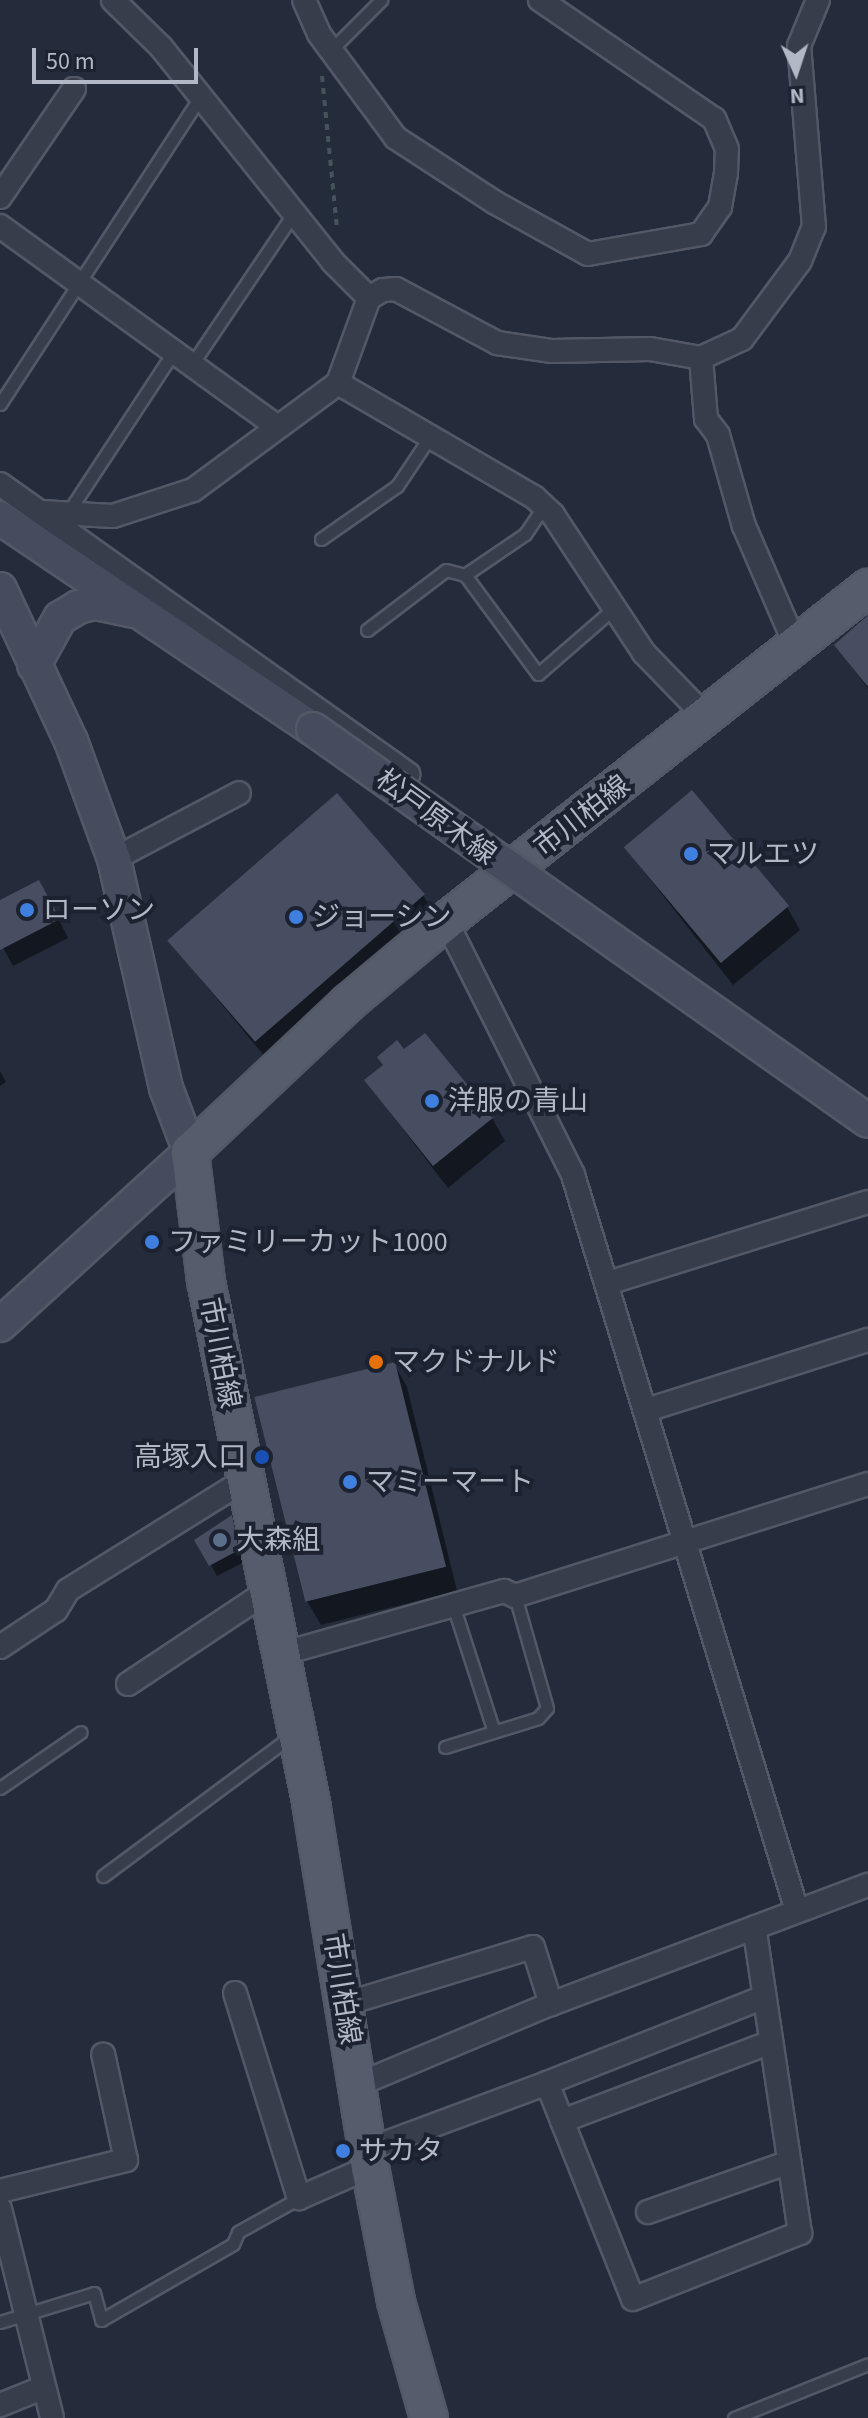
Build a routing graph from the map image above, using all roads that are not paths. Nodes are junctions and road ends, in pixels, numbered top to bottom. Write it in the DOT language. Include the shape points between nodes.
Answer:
graph roads {
  1 [pos="113,0"];
  2 [pos="304,0"];
  3 [pos="381,0"];
  4 [pos="540,0"];
  5 [pos="818,0"];
  6 [pos="329,48"];
  7 [pos="74,89"];
  8 [pos="201,96"];
  9 [pos="0,197"];
  10 [pos="294,213"];
  11 [pos="0,226"];
  12 [pos="80,286"];
  13 [pos="369,298"];
  14 [pos="183,357"];
  15 [pos="701,358"];
  16 [pos="338,383"];
  17 [pos="0,404"];
  18 [pos="276,426"];
  19 [pos="429,438"];
  20 [pos="0,484"];
  21 [pos="544,506"];
  22 [pos="69,511"];
  23 [pos="41,512"];
  24 [pos="0,518"];
  25 [pos="321,539"];
  26 [pos="465,575"];
  27 [pos="868,588"];
  28 [pos="0,589"];
  29 [pos="613,609"];
  30 [pos="158,621"];
  31 [pos="367,630"];
  32 [pos="796,646"];
  33 [pos="34,665"];
  34 [pos="706,717"];
  35 [pos="408,774"];
  36 [pos="239,793"];
  37 [pos="114,859"];
  38 [pos="446,921"];
  39 [pos="868,1121"];
  40 [pos="190,1152"];
  41 [pos="868,1202"];
  42 [pos="608,1283"];
  43 [pos="0,1325"];
  44 [pos="868,1340"];
  45 [pos="647,1410"];
  46 [pos="245,1480"];
  47 [pos="868,1484"];
  48 [pos="686,1540"];
  49 [pos="268,1591"];
  50 [pos="515,1596"];
  51 [pos="453,1605"];
  52 [pos="0,1647"];
  53 [pos="281,1654"];
  54 [pos="128,1684"];
  55 [pos="81,1732"];
  56 [pos="494,1732"];
  57 [pos="296,1733"];
  58 [pos="445,1747"];
  59 [pos="0,1788"];
  60 [pos="103,1876"];
  61 [pos="868,1885"];
  62 [pos="797,1911"];
  63 [pos="754,1927"];
  64 [pos="235,1993"];
  65 [pos="764,1997"];
  66 [pos="345,2004"];
  67 [pos="551,2004"];
  68 [pos="771,2042"];
  69 [pos="103,2054"];
  70 [pos="547,2083"];
  71 [pos="357,2085"];
  72 [pos="562,2121"];
  73 [pos="368,2158"];
  74 [pos="789,2162"];
  75 [pos="0,2191"];
  76 [pos="299,2198"];
  77 [pos="0,2209"];
  78 [pos="648,2212"];
  79 [pos="23,2314"];
  80 [pos="0,2322"];
  81 [pos="868,2364"];
  82 [pos="42,2388"];
  83 [pos="0,2405"];
  84 [pos="52,2418"];
  85 [pos="429,2418"];
  86 [pos="734,2418"];
  1 -- 8 [label="street"];
  2 -- 6 [label="street"];
  3 -- 6 [label="lane"];
  4 -- 6 [label="street" via="714,119 727,149 726,173 720,207 701,234 588,254 396,138"];
  5 -- 15 [label="street" via="799,46 812,193 810,243 742,339"];
  7 -- 9 [label="street"];
  8 -- 10 [label="street"];
  8 -- 12 [label="lane"];
  10 -- 13 [label="street"];
  10 -- 14 [label="lane"];
  11 -- 12 [label="street"];
  12 -- 14 [label="street"];
  12 -- 17 [label="lane"];
  13 -- 15 [label="street" via="396,289 497,343 552,351 650,349"];
  13 -- 16 [label="street"];
  14 -- 18 [label="street"];
  14 -- 22 [label="lane"];
  15 -- 32 [label="street" via="706,419 718,435 744,526"];
  16 -- 18 [label="street"];
  16 -- 19 [label="street"];
  18 -- 22 [label="street" via="193,490 113,516"];
  19 -- 21 [label="street" via="499,473"];
  19 -- 25 [label="lane" via="397,486"];
  20 -- 23 [label="street"];
  21 -- 26 [label="lane" via="525,534"];
  21 -- 29 [label="street"];
  22 -- 23 [label="street"];
  23 -- 35 [label="street"];
  24 -- 30 [label="main road, 松戸原木線"];
  26 -- 29 [label="lane" via="538,674"];
  26 -- 31 [label="lane" via="446,570"];
  27 -- 32 [label="main road, 市川柏線"];
  28 -- 33 [label="main road"];
  29 -- 34 [label="street" via="644,653"];
  30 -- 33 [label="main road" via="121,607 78,607 60,618"];
  30 -- 39 [label="main road, 松戸原木線, bridge"];
  32 -- 34 [label="main road, 市川柏線"];
  33 -- 37 [label="main road" via="71,741"];
  34 -- 38 [label="main road, 市川柏線"];
  36 -- 37 [label="street"];
  37 -- 40 [label="main road" via="166,1088"];
  38 -- 40 [label="main road, 市川柏線" via="348,1003"];
  38 -- 42 [label="street" via="573,1175"];
  40 -- 43 [label="main road"];
  40 -- 46 [label="main road, 市川柏線" via="206,1281"];
  41 -- 42 [label="street"];
  42 -- 45 [label="street"];
  44 -- 45 [label="street"];
  45 -- 48 [label="street"];
  46 -- 49 [label="main road, 市川柏線"];
  46 -- 52 [label="street" via="68,1590 56,1610"];
  47 -- 48 [label="street"];
  48 -- 50 [label="street"];
  48 -- 62 [label="street"];
  49 -- 53 [label="main road, 市川柏線"];
  49 -- 54 [label="street"];
  50 -- 51 [label="street" via="504,1591"];
  50 -- 56 [label="lane" via="547,1708 538,1718"];
  51 -- 53 [label="street"];
  51 -- 56 [label="lane"];
  53 -- 57 [label="main road, 市川柏線"];
  55 -- 59 [label="lane"];
  56 -- 58 [label="lane"];
  57 -- 60 [label="lane"];
  57 -- 66 [label="main road, 市川柏線"];
  61 -- 62 [label="street"];
  62 -- 63 [label="street"];
  63 -- 65 [label="street"];
  63 -- 67 [label="street"];
  64 -- 76 [label="street"];
  65 -- 68 [label="street"];
  65 -- 70 [label="street"];
  66 -- 67 [label="street" via="533,1947"];
  66 -- 71 [label="main road, 市川柏線"];
  67 -- 71 [label="street"];
  68 -- 72 [label="street"];
  68 -- 74 [label="street"];
  69 -- 75 [label="street" via="126,2160"];
  70 -- 72 [label="street"];
  70 -- 73 [label="street"];
  71 -- 73 [label="main road, 市川柏線"];
  72 -- 74 [label="street" via="633,2299 800,2233"];
  73 -- 76 [label="street"];
  73 -- 85 [label="main road, 市川柏線" via="396,2301"];
  74 -- 78 [label="street"];
  76 -- 79 [label="lane" via="238,2232 233,2244 101,2320 94,2293"];
  77 -- 79 [label="street"];
  79 -- 80 [label="lane"];
  79 -- 82 [label="street"];
  81 -- 86 [label="lane"];
  82 -- 83 [label="street"];
  82 -- 84 [label="street"];
}
